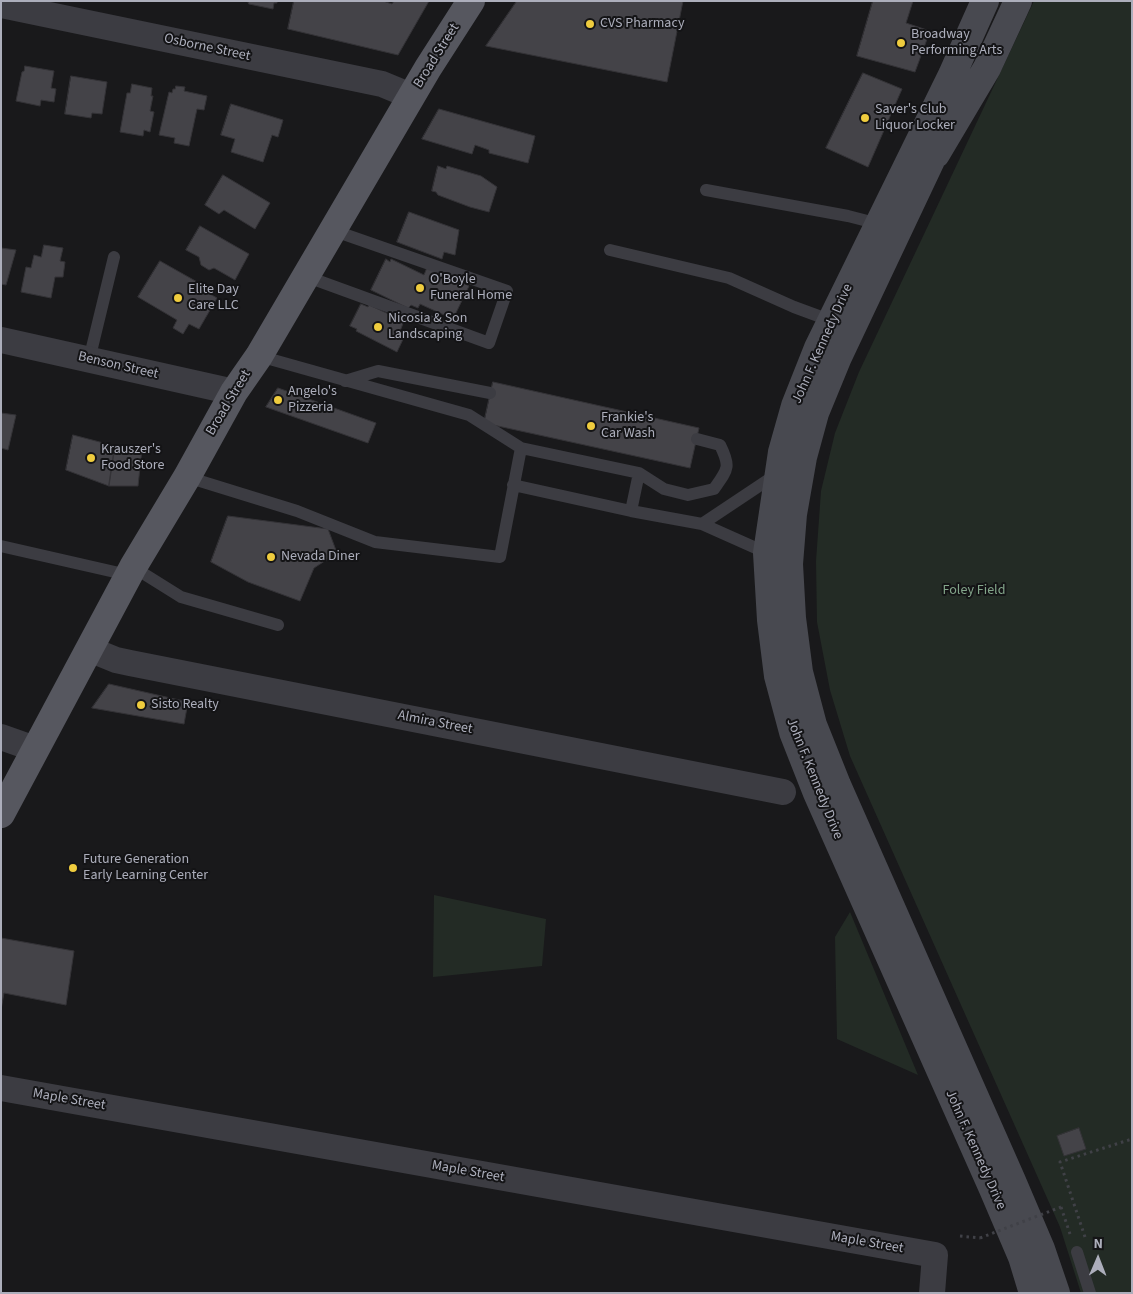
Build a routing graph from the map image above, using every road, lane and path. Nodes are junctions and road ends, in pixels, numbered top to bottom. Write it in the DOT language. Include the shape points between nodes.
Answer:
graph roads {
  1 [pos="472,1"];
  2 [pos="978,1"];
  3 [pos="984,1"];
  4 [pos="1003,1"];
  5 [pos="1018,1"];
  6 [pos="1,6"];
  7 [pos="952,75"];
  8 [pos="412,96"];
  9 [pos="930,164"];
  10 [pos="706,190"];
  11 [pos="879,224"];
  12 [pos="332,230"];
  13 [pos="610,250"];
  14 [pos="114,257"];
  15 [pos="305,276"];
  16 [pos="832,321"];
  17 [pos="1,340"];
  18 [pos="259,356"];
  19 [pos="89,360"];
  20 [pos="345,381"];
  21 [pos="234,392"];
  22 [pos="490,393"];
  23 [pos="696,438"];
  24 [pos="521,448"];
  25 [pos="639,473"];
  26 [pos="779,473"];
  27 [pos="187,476"];
  28 [pos="513,485"];
  29 [pos="631,511"];
  30 [pos="702,524"];
  31 [pos="1,546"];
  32 [pos="767,553"];
  33 [pos="131,571"];
  34 [pos="278,625"];
  35 [pos="89,649"];
  36 [pos="1,737"];
  37 [pos="35,749"];
  38 [pos="783,792"];
  39 [pos="1,814"];
  40 [pos="1,1088"];
  41 [pos="1132,1139"];
  42 [pos="960,1236"];
  43 [pos="1077,1252"];
  44 [pos="932,1293"];
  45 [pos="1033,1293"];
  46 [pos="1056,1293"];
  47 [pos="1090,1293"];
  1 -- 8 [label="main road, Broad Street"];
  2 -- 7 [label="main road"];
  3 -- 7 [label="main road, John F. Kennedy Drive"];
  4 -- 9 [label="main road, John F. Kennedy Drive"];
  5 -- 9 [label="main road" via="986,68"];
  6 -- 8 [label="street, Osborne Street" via="382,84"];
  7 -- 11 [label="main road, John F. Kennedy Drive"];
  8 -- 12 [label="main road, Broad Street"];
  9 -- 46 [label="main road, John F. Kennedy Drive" via="838,357 815,413 803,457 794,514 789,564 792,618 799,672 813,725 836,785 1012,1181"];
  10 -- 11 [label="lane"];
  11 -- 16 [label="main road, John F. Kennedy Drive"];
  12 -- 15 [label="main road, Broad Street"];
  12 -- 15 [label="lane" via="507,291 488,343"];
  13 -- 16 [label="lane" via="729,278"];
  14 -- 19 [label="lane"];
  15 -- 18 [label="main road, Broad Street"];
  16 -- 26 [label="main road, John F. Kennedy Drive" via="795,406"];
  17 -- 19 [label="street, Benson Street"];
  18 -- 20 [label="lane"];
  18 -- 21 [label="main road, Broad Street"];
  19 -- 21 [label="street, Benson Street"];
  20 -- 22 [label="lane" via="378,371"];
  20 -- 24 [label="lane" via="469,415"];
  21 -- 27 [label="main road, Broad Street"];
  23 -- 25 [label="lane" via="720,445 727,459 726,472 714,489 688,495 664,489"];
  24 -- 25 [label="lane"];
  24 -- 28 [label="lane"];
  25 -- 29 [label="lane"];
  26 -- 30 [label="lane"];
  26 -- 32 [label="main road, John F. Kennedy Drive"];
  27 -- 28 [label="lane" via="297,511 375,542 500,557"];
  27 -- 33 [label="main road, Broad Street"];
  28 -- 29 [label="lane"];
  29 -- 30 [label="lane"];
  30 -- 32 [label="lane"];
  31 -- 33 [label="lane"];
  32 -- 45 [label="main road, John F. Kennedy Drive" via="770,620 778,676 793,732 1011,1231"];
  33 -- 34 [label="lane" via="181,597"];
  33 -- 35 [label="main road, Broad Street"];
  35 -- 37 [label="main road, Broad Street"];
  35 -- 38 [label="street, Almira Street" via="130,664"];
  36 -- 37 [label="street"];
  37 -- 39 [label="main road, Broad Street"];
  40 -- 44 [label="street, Maple Street" via="935,1255"];
  41 -- 43 [label="path" via="1060,1162 1088,1249"];
  42 -- 43 [label="path, bridge" via="980,1238 1061,1207"];
  43 -- 47 [label="lane"];
}
